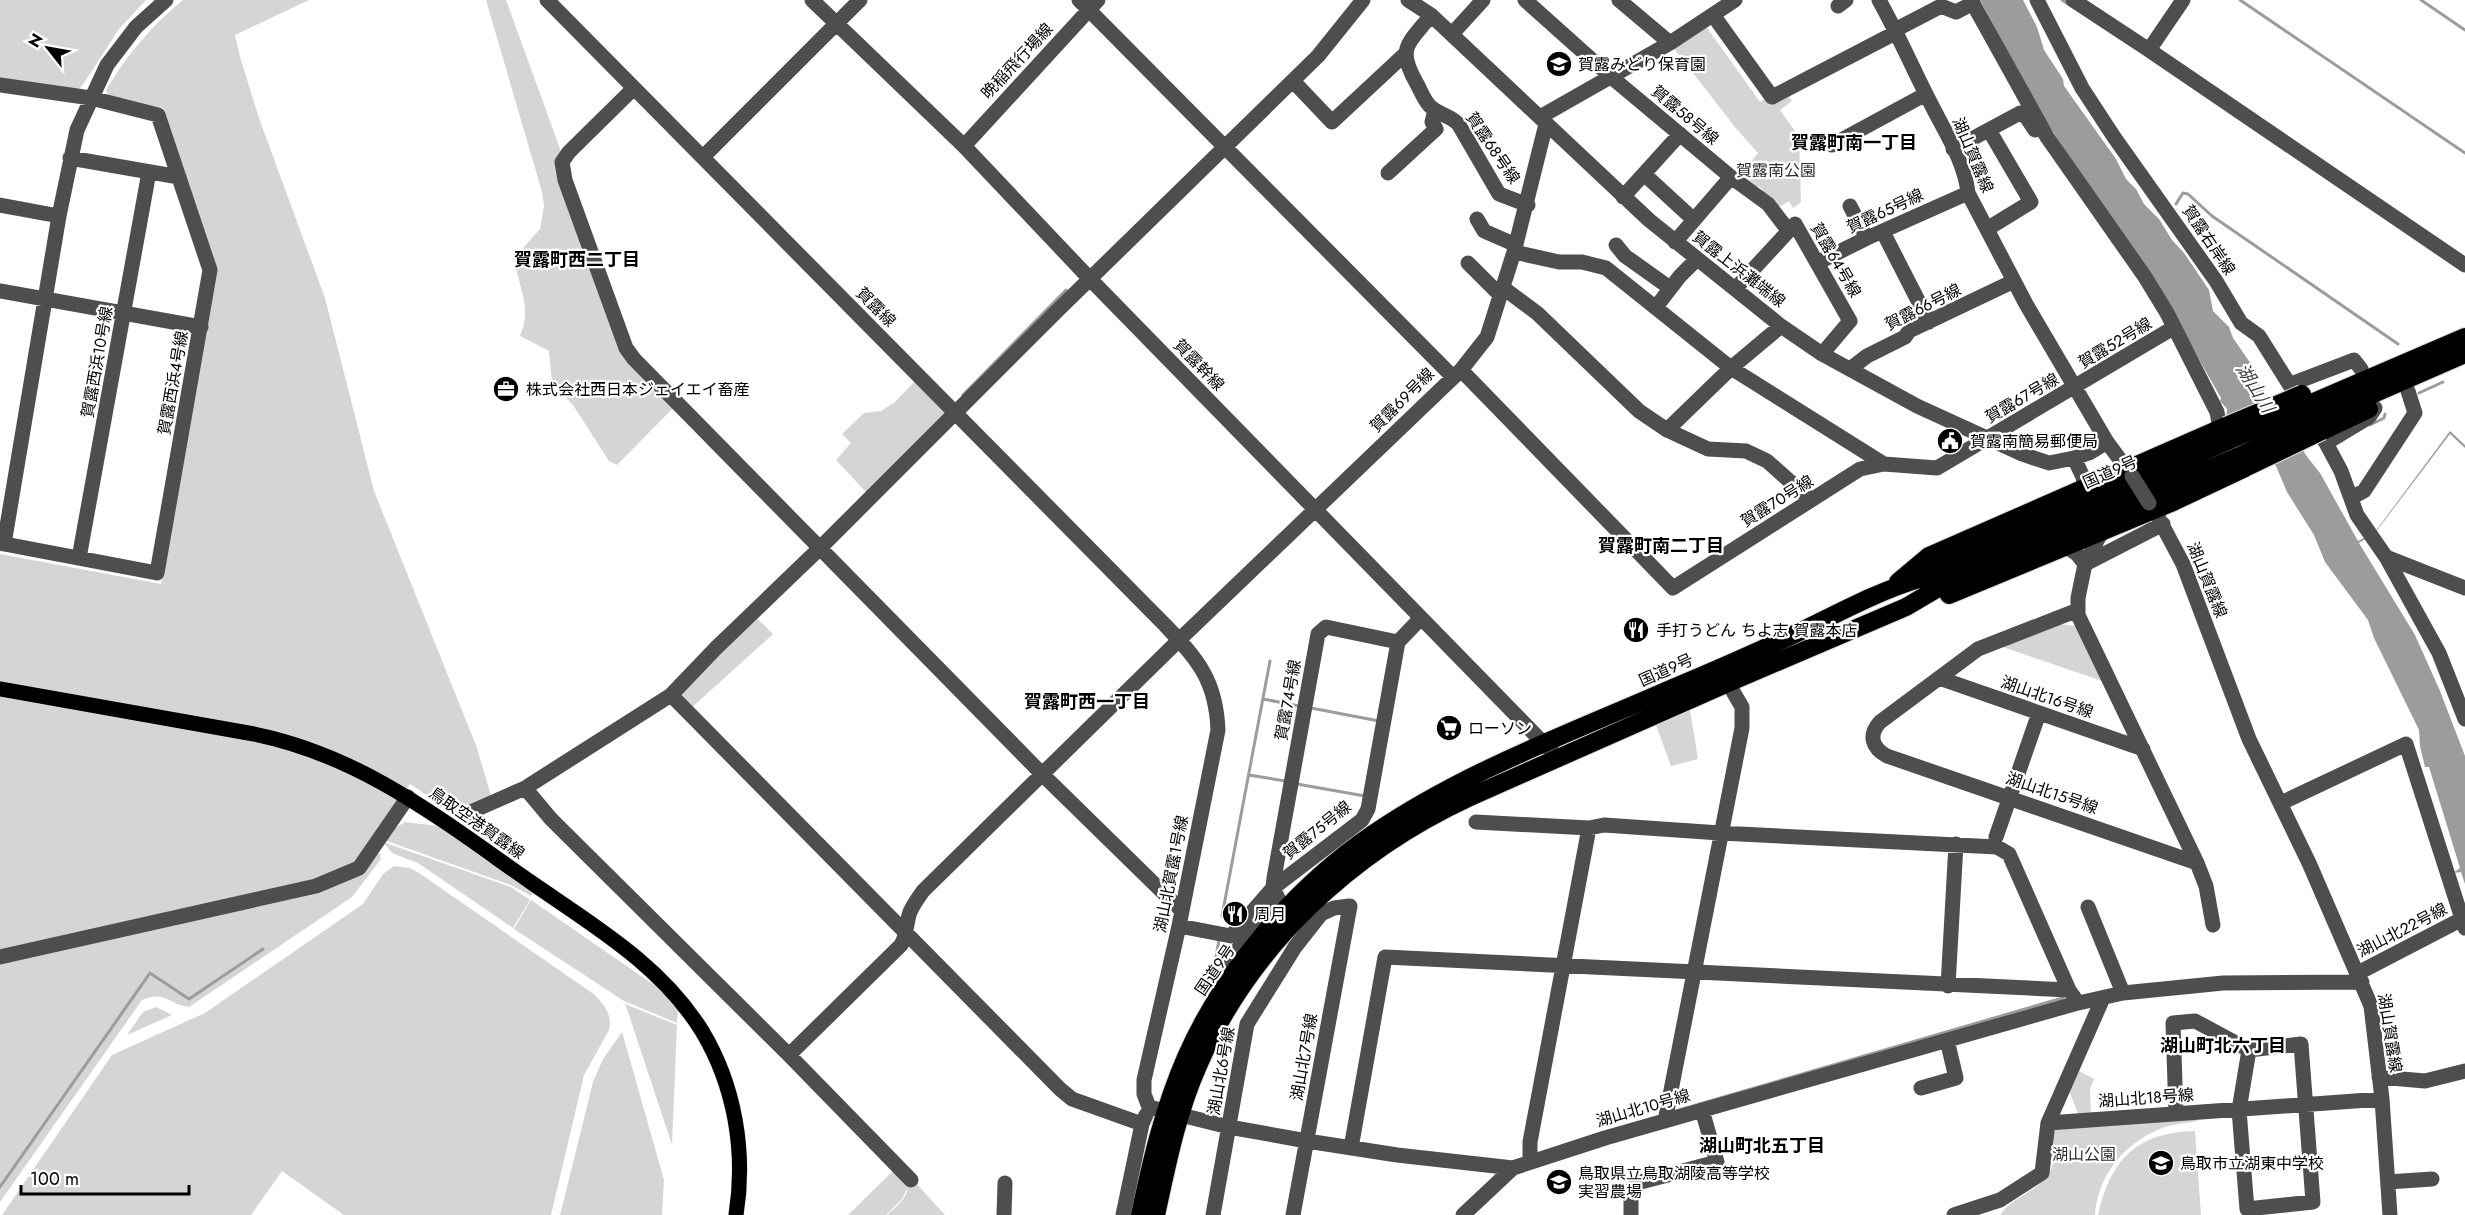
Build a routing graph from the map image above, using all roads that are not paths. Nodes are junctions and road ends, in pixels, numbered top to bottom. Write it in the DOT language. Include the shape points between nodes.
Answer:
graph roads {
  1 [pos="166,0"];
  2 [pos="548,0"];
  3 [pos="812,0"];
  4 [pos="860,0"];
  5 [pos="1363,0"];
  6 [pos="1408,0"];
  7 [pos="1483,0"];
  8 [pos="1525,0"];
  9 [pos="1619,0"];
  10 [pos="1735,0"];
  11 [pos="1879,0"];
  12 [pos="2037,0"];
  13 [pos="2073,0"];
  14 [pos="2183,0"];
  15 [pos="1972,2"];
  16 [pos="1089,3"];
  17 [pos="1713,9"];
  18 [pos="1431,15"];
  19 [pos="836,23"];
  20 [pos="1896,31"];
  21 [pos="1452,34"];
  22 [pos="1670,43"];
  23 [pos="2149,50"];
  24 [pos="1404,55"];
  25 [pos="1610,76"];
  26 [pos="1293,81"];
  27 [pos="0,85"];
  28 [pos="634,88"];
  29 [pos="1926,94"];
  30 [pos="91,98"];
  31 [pos="1435,110"];
  32 [pos="1543,121"];
  33 [pos="1989,130"];
  34 [pos="1680,134"];
  35 [pos="2047,136"];
  36 [pos="1832,145"];
  37 [pos="964,146"];
  38 [pos="1226,146"];
  39 [pos="1953,149"];
  40 [pos="70,158"];
  41 [pos="702,158"];
  42 [pos="149,172"];
  43 [pos="1388,173"];
  44 [pos="1644,174"];
  45 [pos="179,177"];
  46 [pos="1731,177"];
  47 [pos="1968,193"];
  48 [pos="1623,197"];
  49 [pos="0,205"];
  50 [pos="1527,205"];
  51 [pos="1850,206"];
  52 [pos="60,216"];
  53 [pos="1477,219"];
  54 [pos="1694,220"];
  55 [pos="1987,229"];
  56 [pos="1788,230"];
  57 [pos="1883,232"];
  58 [pos="1867,238"];
  59 [pos="1675,242"];
  60 [pos="1616,245"];
  61 [pos="1515,248"];
  62 [pos="1697,259"];
  63 [pos="1468,263"];
  64 [pos="1817,263"];
  65 [pos="2465,265"];
  66 [pos="1090,279"];
  67 [pos="2014,281"];
  68 [pos="1670,288"];
  69 [pos="1735,289"];
  70 [pos="0,291"];
  71 [pos="1501,291"];
  72 [pos="46,300"];
  73 [pos="1656,307"];
  74 [pos="124,314"];
  75 [pos="1929,322"];
  76 [pos="1782,326"];
  77 [pos="201,327"];
  78 [pos="2173,328"];
  79 [pos="2461,347"];
  80 [pos="1822,354"];
  81 [pos="1731,368"];
  82 [pos="1850,369"];
  83 [pos="1457,373"];
  84 [pos="2075,388"];
  85 [pos="2408,391"];
  86 [pos="956,413"];
  87 [pos="2311,413"];
  88 [pos="1667,430"];
  89 [pos="1987,439"];
  90 [pos="2107,442"];
  91 [pos="2232,444"];
  92 [pos="2074,458"];
  93 [pos="1884,464"];
  94 [pos="2130,474"];
  95 [pos="2085,489"];
  96 [pos="2351,498"];
  97 [pos="1811,500"];
  98 [pos="1315,509"];
  99 [pos="2155,513"];
  100 [pos="2102,531"];
  101 [pos="2,544"];
  102 [pos="821,547"];
  103 [pos="2067,547"];
  104 [pos="2386,557"];
  105 [pos="79,558"];
  106 [pos="2085,564"];
  107 [pos="1892,587"];
  108 [pos="2465,588"];
  109 [pos="1906,608"];
  110 [pos="2078,610"];
  111 [pos="1421,618"];
  112 [pos="1179,640"];
  113 [pos="1398,642"];
  114 [pos="1939,678"];
  115 [pos="1728,683"];
  116 [pos="0,689"];
  117 [pos="671,695"];
  118 [pos="2038,713"];
  119 [pos="2465,720"];
  120 [pos="1544,744"];
  121 [pos="2143,749"];
  122 [pos="1557,757"];
  123 [pos="1043,775"];
  124 [pos="525,788"];
  125 [pos="408,797"];
  126 [pos="2010,798"];
  127 [pos="2281,803"];
  128 [pos="466,814"];
  129 [pos="1476,822"];
  130 [pos="1589,828"];
  131 [pos="1720,833"];
  132 [pos="1996,837"];
  133 [pos="1956,844"];
  134 [pos="2197,862"];
  135 [pos="1334,865"];
  136 [pos="1275,893"];
  137 [pos="1350,906"];
  138 [pos="2088,907"];
  139 [pos="1180,919"];
  140 [pos="2463,924"];
  141 [pos="2213,925"];
  142 [pos="1246,928"];
  143 [pos="905,931"];
  144 [pos="0,957"];
  145 [pos="1564,966"];
  146 [pos="1693,973"];
  147 [pos="2360,977"];
  148 [pos="1948,986"];
  149 [pos="1224,989"];
  150 [pos="2069,990"];
  151 [pos="2123,993"];
  152 [pos="2103,998"];
  153 [pos="2079,1003"];
  154 [pos="1947,1040"];
  155 [pos="2249,1050"];
  156 [pos="789,1055"];
  157 [pos="2465,1071"];
  158 [pos="2379,1077"];
  159 [pos="1921,1088"];
  160 [pos="2382,1100"];
  161 [pos="2305,1105"];
  162 [pos="1702,1110"];
  163 [pos="2239,1110"];
  164 [pos="1165,1112"];
  165 [pos="2176,1114"];
  166 [pos="1665,1120"];
  167 [pos="2048,1123"];
  168 [pos="1142,1124"];
  169 [pos="1229,1127"];
  170 [pos="1307,1141"];
  171 [pos="1351,1148"];
  172 [pos="1530,1161"];
  173 [pos="1513,1168"];
  174 [pos="2432,1179"];
  175 [pos="911,1180"];
  176 [pos="2388,1182"];
  177 [pos="1005,1183"];
  178 [pos="736,1215"];
  179 [pos="1004,1215"];
  180 [pos="1123,1215"];
  181 [pos="1140,1215"];
  182 [pos="1156,1215"];
  183 [pos="1213,1215"];
  184 [pos="1293,1215"];
  185 [pos="1463,1215"];
  186 [pos="1631,1215"];
  187 [pos="1954,1215"];
  188 [pos="2390,1215"];
  1 -- 30 [label="street" via="136,27 107,65"];
  2 -- 28 [label="street, 賀露線"];
  3 -- 19 [label="street, 賀露幹線"];
  4 -- 19 [label="street"];
  5 -- 26 [label="street" via="1330,43"];
  6 -- 18 [label="street, 賀露上浜灘端線"];
  7 -- 21 [label="street"];
  8 -- 25 [label="street, 賀露58号線"];
  9 -- 22 [label="street"];
  10 -- 17 [label="street"];
  11 -- 20 [label="street, 湖山賀露線"];
  12 -- 87 [label="street, 賀露右岸線" via="2082,88 2114,137 2216,281 2241,323 2259,336"];
  13 -- 23 [label="street"];
  14 -- 23 [label="street"];
  15 -- 20 [label="street" via="1956,12 1941,6"];
  15 -- 35 [label="street"];
  16 -- 37 [label="street, 晩稲飛行場線"];
  16 -- 38 [label="street"];
  17 -- 20 [label="street" via="1772,97"];
  17 -- 22 [label="street"];
  18 -- 21 [label="street, 賀露上浜灘端線"];
  18 -- 24 [label="street"];
  19 -- 37 [label="street, 賀露幹線"];
  19 -- 41 [label="street"];
  20 -- 29 [label="street, 湖山賀露線"];
  21 -- 32 [label="street, 賀露上浜灘端線"];
  22 -- 25 [label="street"];
  23 -- 65 [label="street"];
  24 -- 26 [label="street" via="1332,122"];
  24 -- 31 [label="street, 賀露68号線"];
  25 -- 32 [label="street"];
  25 -- 34 [label="street, 賀露58号線"];
  26 -- 38 [label="street"];
  27 -- 30 [label="street"];
  28 -- 41 [label="street, 賀露線"];
  28 -- 102 [label="street" via="562,162 565,180 626,348"];
  29 -- 36 [label="street"];
  29 -- 39 [label="street, 湖山賀露線"];
  30 -- 40 [label="street"];
  30 -- 45 [label="street, 賀露西浜4号線" via="158,116"];
  31 -- 43 [label="street" via="1432,123 1436,129"];
  31 -- 50 [label="street, 賀露68号線" via="1456,121 1499,194"];
  32 -- 48 [label="street, 賀露上浜灘端線"];
  32 -- 50 [label="street, 賀露69号線"];
  33 -- 35 [label="street" via="2020,113 2041,140"];
  33 -- 39 [label="street"];
  33 -- 55 [label="street" via="2031,202"];
  34 -- 44 [label="street"];
  34 -- 46 [label="street, 賀露58号線"];
  35 -- 78 [label="street" via="2145,277"];
  37 -- 66 [label="street, 賀露幹線"];
  38 -- 66 [label="street"];
  38 -- 83 [label="street"];
  39 -- 47 [label="street, 湖山賀露線" via="1967,180"];
  40 -- 42 [label="street"];
  40 -- 52 [label="street"];
  41 -- 86 [label="street, 賀露線"];
  42 -- 45 [label="street"];
  42 -- 74 [label="street, 賀露西浜10号線"];
  44 -- 48 [label="street"];
  44 -- 54 [label="street"];
  45 -- 77 [label="street, 賀露西浜4号線" via="210,270"];
  46 -- 54 [label="street"];
  46 -- 56 [label="street, 賀露58号線" via="1768,204"];
  47 -- 55 [label="street, 湖山賀露線"];
  47 -- 57 [label="street, 賀露65号線"];
  48 -- 59 [label="street, 賀露上浜灘端線"];
  49 -- 52 [label="street"];
  50 -- 61 [label="street, 賀露69号線"];
  51 -- 58 [label="street"];
  52 -- 72 [label="street"];
  53 -- 61 [label="street" via="1484,231"];
  54 -- 59 [label="street"];
  55 -- 67 [label="street, 湖山賀露線"];
  56 -- 64 [label="street, 賀露64号線" via="1795,224"];
  56 -- 69 [label="street, 賀露64号線"];
  57 -- 58 [label="street, 賀露65号線"];
  57 -- 75 [label="street"];
  58 -- 64 [label="street, 賀露65号線"];
  59 -- 62 [label="street, 賀露上浜灘端線"];
  60 -- 68 [label="street" via="1624,256"];
  61 -- 71 [label="street, 賀露69号線"];
  61 -- 73 [label="street" via="1558,262 1606,268"];
  62 -- 68 [label="street"];
  62 -- 69 [label="street, 賀露上浜灘端線"];
  63 -- 71 [label="street"];
  64 -- 80 [label="street, 賀露64号線" via="1850,321"];
  66 -- 86 [label="street"];
  66 -- 98 [label="street, 賀露幹線"];
  67 -- 75 [label="street, 賀露66号線"];
  67 -- 84 [label="street, 湖山賀露線"];
  68 -- 73 [label="street"];
  69 -- 76 [label="street, 賀露上浜灘端線"];
  70 -- 72 [label="street"];
  71 -- 83 [label="street, 賀露69号線" via="1487,337"];
  71 -- 88 [label="street" via="1537,313 1639,411"];
  72 -- 74 [label="street"];
  72 -- 101 [label="street"];
  73 -- 81 [label="street"];
  74 -- 77 [label="street"];
  74 -- 105 [label="street, 賀露西浜10号線"];
  75 -- 82 [label="street, 賀露66号線"];
  76 -- 80 [label="street, 賀露上浜灘端線"];
  76 -- 81 [label="street"];
  77 -- 105 [label="street, 賀露西浜4号線" via="156,573"];
  78 -- 84 [label="street, 賀露52号線"];
  78 -- 91 [label="street"];
  79 -- 85 [label="highway" via="2425,383"];
  79 -- 87 [label="highway"];
  79 -- 87 [label="highway" via="2409,350 2361,369"];
  80 -- 82 [label="street, 賀露上浜灘端線"];
  81 -- 88 [label="street"];
  81 -- 93 [label="street"];
  82 -- 89 [label="street, 賀露上浜灘端線" via="1898,397"];
  83 -- 97 [label="street, 賀露70号線" via="1673,588"];
  83 -- 98 [label="street, 賀露69号線"];
  84 -- 89 [label="street, 賀露67号線"];
  84 -- 90 [label="street, 湖山賀露線"];
  85 -- 87 [label="highway" via="2376,406"];
  85 -- 96 [label="street" via="2415,413 2364,491"];
  86 -- 102 [label="street"];
  86 -- 112 [label="street, 賀露線"];
  87 -- 91 [label="highway, bridge"];
  87 -- 91 [label="highway, bridge"];
  87 -- 96 [label="street, 賀露右岸線"];
  88 -- 97 [label="street" via="1708,450 1746,450 1767,461"];
  89 -- 92 [label="street, 賀露上浜灘端線" via="2049,462"];
  89 -- 93 [label="street, 賀露70号線" via="1937,468"];
  90 -- 92 [label="street, 賀露上浜灘端線"];
  90 -- 94 [label="street, 湖山賀露線"];
  91 -- 94 [label="highway"];
  91 -- 99 [label="highway"];
  91 -- 107 [label="highway, 国道9号" via="1919,579"];
  91 -- 109 [label="highway, 国道9号" via="1945,584"];
  92 -- 95 [label="street"];
  93 -- 97 [label="street, 賀露70号線" via="1860,469"];
  94 -- 95 [label="highway"];
  94 -- 99 [label="street, 湖山賀露線, bridge"];
  95 -- 107 [label="highway" via="1929,556"];
  96 -- 104 [label="street, 賀露右岸線" via="2357,515"];
  98 -- 111 [label="street, 賀露幹線"];
  98 -- 112 [label="street, 賀露69号線"];
  99 -- 100 [label="highway"];
  99 -- 106 [label="street"];
  99 -- 127 [label="street, 湖山賀露線" via="2190,580 2249,739"];
  100 -- 103 [label="highway"];
  100 -- 106 [label="street"];
  101 -- 105 [label="street, 賀露西浜4号線"];
  102 -- 117 [label="street"];
  102 -- 123 [label="street"];
  103 -- 106 [label="street"];
  103 -- 109 [label="highway" via="1943,598"];
  104 -- 108 [label="street"];
  104 -- 119 [label="street, 賀露右岸線" via="2439,652"];
  106 -- 110 [label="street"];
  107 -- 120 [label="highway, 国道9号" via="1769,646"];
  109 -- 115 [label="highway, 国道9号"];
  110 -- 114 [label="street, 湖山北15号線" via="1978,649"];
  110 -- 121 [label="street"];
  111 -- 113 [label="street"];
  111 -- 120 [label="street, 賀露幹線"];
  112 -- 123 [label="street, 賀露69号線"];
  112 -- 139 [label="street, 湖山北賀露1号線" via="1204,670 1212,687 1218,730"];
  113 -- 136 [label="street, 賀露75号線" via="1368,810 1362,820"];
  113 -- 136 [label="street, 賀露74号線" via="1326,627 1318,634"];
  114 -- 118 [label="street, 湖山北16号線"];
  114 -- 126 [label="street, 湖山北15号線" via="1877,726 1872,739 1875,747 1887,756"];
  115 -- 122 [label="highway, 国道9号"];
  115 -- 131 [label="street" via="1742,707 1743,718"];
  116 -- 125 [label="main road, 鳥取空港賀露線" via="279,739 339,759"];
  117 -- 124 [label="street"];
  117 -- 143 [label="street"];
  118 -- 121 [label="street, 湖山北16号線"];
  118 -- 126 [label="street"];
  120 -- 122 [label="street, 賀露幹線"];
  120 -- 135 [label="highway, 国道9号" via="1417,807 1373,834"];
  121 -- 134 [label="street"];
  122 -- 164 [label="highway, 国道9号" via="1423,821 1365,859 1318,898 1267,954 1232,1002 1203,1056"];
  123 -- 139 [label="street"];
  123 -- 143 [label="street, 賀露69号線" via="923,891 911,909"];
  124 -- 128 [label="street"];
  124 -- 156 [label="street" via="551,819"];
  125 -- 144 [label="street" via="359,868 345,875 316,886"];
  125 -- 178 [label="main road, 鳥取空港賀露線" via="624,948 651,969 681,1001 710,1045 726,1079 740,1150"];
  126 -- 132 [label="street"];
  126 -- 134 [label="street, 湖山北15号線"];
  127 -- 140 [label="street" via="2406,744"];
  127 -- 147 [label="street, 湖山賀露線"];
  129 -- 130 [label="street"];
  130 -- 131 [label="street" via="1604,825"];
  130 -- 145 [label="street"];
  131 -- 133 [label="street"];
  131 -- 146 [label="street"];
  133 -- 148 [label="street"];
  133 -- 150 [label="street" via="1997,847 2009,854"];
  134 -- 141 [label="street"];
  135 -- 136 [label="street"];
  135 -- 149 [label="highway, 国道9号" via="1272,926"];
  136 -- 142 [label="street, 賀露75号線"];
  137 -- 169 [label="street, 湖山北6号線" via="1320,914 1247,1024"];
  137 -- 170 [label="street, 湖山北7号線"];
  138 -- 151 [label="street"];
  139 -- 142 [label="street, 賀露75号線" via="1232,936"];
  139 -- 164 [label="street, 湖山北賀露1号線" via="1144,1080 1144,1094"];
  140 -- 147 [label="street, 湖山北22号線"];
  142 -- 149 [label="street" via="1225,966"];
  143 -- 156 [label="street, 賀露69号線" via="901,945"];
  143 -- 168 [label="street" via="1072,1099"];
  145 -- 146 [label="street"];
  145 -- 171 [label="street" via="1385,957"];
  145 -- 172 [label="street" via="1530,1142"];
  146 -- 148 [label="street"];
  146 -- 166 [label="street"];
  147 -- 151 [label="street, 湖山北10号線" via="2253,981"];
  147 -- 158 [label="street, 湖山賀露線" via="2371,1006"];
  148 -- 150 [label="street"];
  149 -- 164 [label="highway, 国道9号" via="1192,1044"];
  150 -- 153 [label="street"];
  151 -- 152 [label="street, 湖山北10号線"];
  152 -- 153 [label="street, 湖山北10号線"];
  152 -- 167 [label="street"];
  153 -- 154 [label="street, 湖山北10号線"];
  154 -- 159 [label="street" via="1956,1078"];
  154 -- 162 [label="street, 湖山北10号線"];
  155 -- 161 [label="street" via="2301,1044"];
  155 -- 163 [label="street"];
  155 -- 165 [label="street" via="2194,1021 2173,1023"];
  156 -- 175 [label="street"];
  157 -- 158 [label="street" via="2425,1082"];
  158 -- 160 [label="street, 湖山賀露線"];
  160 -- 161 [label="street, 湖山北18号線"];
  160 -- 176 [label="street, 湖山賀露線"];
  161 -- 163 [label="street, 湖山北18号線"];
  161 -- 163 [label="street" via="2313,1202 2247,1209"];
  162 -- 166 [label="street, 湖山北10号線"];
  162 -- 186 [label="street" via="1717,1162 1637,1183 1631,1190"];
  163 -- 165 [label="street, 湖山北18号線"];
  164 -- 168 [label="street"];
  164 -- 169 [label="street, 湖山北10号線"];
  164 -- 181 [label="highway, 国道9号"];
  164 -- 182 [label="highway, 国道9号"];
  165 -- 167 [label="street, 湖山北18号線"];
  166 -- 172 [label="street, 湖山北10号線"];
  167 -- 187 [label="street" via="2042,1173 2000,1200"];
  168 -- 180 [label="street"];
  169 -- 170 [label="street, 湖山北10号線"];
  169 -- 183 [label="street, 湖山北6号線"];
  170 -- 171 [label="street, 湖山北10号線"];
  170 -- 184 [label="street, 湖山北7号線"];
  171 -- 173 [label="street, 湖山北10号線"];
  172 -- 173 [label="street, 湖山北10号線"];
  173 -- 185 [label="street"];
  174 -- 176 [label="street"];
  176 -- 188 [label="street, 湖山賀露線"];
  177 -- 179 [label="street"];
}
